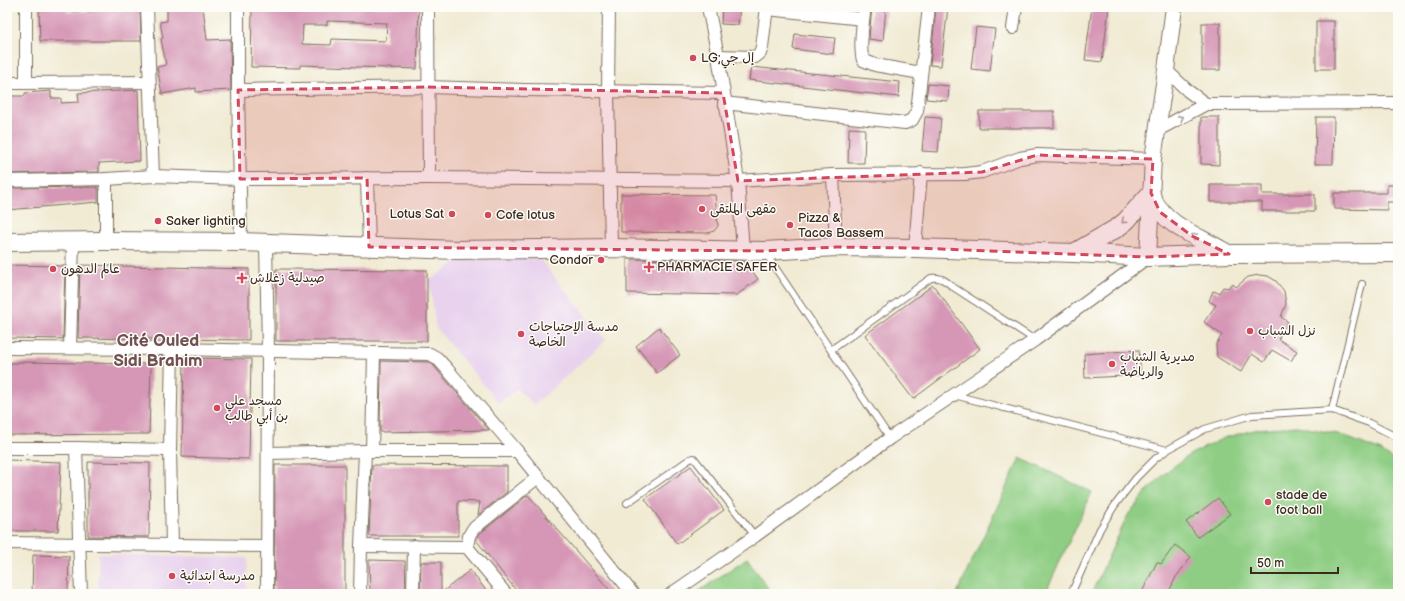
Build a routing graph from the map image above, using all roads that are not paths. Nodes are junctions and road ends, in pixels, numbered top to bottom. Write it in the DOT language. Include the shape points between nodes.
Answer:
graph roads {
  1 [pos="26,7"];
  2 [pos="147,7"];
  3 [pos="238,7"];
  4 [pos="428,7"];
  5 [pos="609,7"];
  6 [pos="708,7"];
  7 [pos="865,7"];
  8 [pos="929,7"];
  9 [pos="1016,7"];
  10 [pos="1174,7"];
  11 [pos="767,8"];
  12 [pos="863,19"];
  13 [pos="1013,28"];
  14 [pos="718,56"];
  15 [pos="1166,70"];
  16 [pos="921,73"];
  17 [pos="149,82"];
  18 [pos="26,83"];
  19 [pos="7,84"];
  20 [pos="428,87"];
  21 [pos="238,90"];
  22 [pos="608,91"];
  23 [pos="724,98"];
  24 [pos="1398,103"];
  25 [pos="1206,104"];
  26 [pos="1156,131"];
  27 [pos="1153,159"];
  28 [pos="921,173"];
  29 [pos="833,175"];
  30 [pos="153,176"];
  31 [pos="240,178"];
  32 [pos="367,178"];
  33 [pos="429,178"];
  34 [pos="106,179"];
  35 [pos="609,180"];
  36 [pos="7,181"];
  37 [pos="738,181"];
  38 [pos="1152,196"];
  39 [pos="72,241"];
  40 [pos="106,241"];
  41 [pos="7,242"];
  42 [pos="241,242"];
  43 [pos="266,243"];
  44 [pos="836,247"];
  45 [pos="368,248"];
  46 [pos="611,248"];
  47 [pos="915,248"];
  48 [pos="743,251"];
  49 [pos="764,251"];
  50 [pos="1074,253"];
  51 [pos="1398,253"];
  52 [pos="1228,254"];
  53 [pos="1148,257"];
  54 [pos="1362,284"];
  55 [pos="1035,340"];
  56 [pos="7,348"];
  57 [pos="70,348"];
  58 [pos="172,348"];
  59 [pos="268,350"];
  60 [pos="831,350"];
  61 [pos="374,353"];
  62 [pos="953,395"];
  63 [pos="1332,410"];
  64 [pos="890,438"];
  65 [pos="1398,438"];
  66 [pos="7,448"];
  67 [pos="76,448"];
  68 [pos="170,450"];
  69 [pos="1167,450"];
  70 [pos="369,451"];
  71 [pos="517,451"];
  72 [pos="268,453"];
  73 [pos="538,477"];
  74 [pos="628,503"];
  75 [pos="755,536"];
  76 [pos="7,543"];
  77 [pos="79,544"];
  78 [pos="172,546"];
  79 [pos="267,546"];
  80 [pos="361,546"];
  81 [pos="414,546"];
  82 [pos="466,547"];
  83 [pos="81,594"];
  84 [pos="266,594"];
  85 [pos="360,594"];
  86 [pos="413,594"];
  87 [pos="506,594"];
  88 [pos="633,594"];
  89 [pos="671,594"];
  90 [pos="1071,594"];
  1 -- 18 [label="street"];
  2 -- 17 [label="street"];
  3 -- 21 [label="street"];
  4 -- 20 [label="street"];
  5 -- 22 [label="street"];
  6 -- 14 [label="street"];
  7 -- 12 [label="street"];
  8 -- 16 [label="street"];
  9 -- 13 [label="street"];
  10 -- 15 [label="street"];
  11 -- 12 [label="street"];
  11 -- 14 [label="street" via="760,53 755,56"];
  12 -- 16 [label="street" via="862,60 875,65"];
  14 -- 23 [label="street"];
  15 -- 25 [label="street"];
  15 -- 26 [label="street"];
  16 -- 23 [label="street" via="917,111 912,120 905,123"];
  17 -- 18 [label="street"];
  17 -- 30 [label="street"];
  18 -- 19 [label="street"];
  20 -- 21 [label="street"];
  20 -- 22 [label="street"];
  20 -- 33 [label="street"];
  21 -- 31 [label="street"];
  22 -- 23 [label="street"];
  22 -- 35 [label="street"];
  23 -- 37 [label="street"];
  24 -- 25 [label="street"];
  26 -- 25 [label="street, one-way"];
  26 -- 27 [label="street"];
  27 -- 28 [label="street" via="1037,155 1020,158 982,172"];
  27 -- 38 [label="street"];
  28 -- 29 [label="street"];
  28 -- 47 [label="street"];
  29 -- 37 [label="street"];
  29 -- 44 [label="street"];
  30 -- 31 [label="street"];
  30 -- 34 [label="street"];
  31 -- 32 [label="street"];
  31 -- 42 [label="street"];
  32 -- 33 [label="street"];
  32 -- 45 [label="street"];
  33 -- 35 [label="street"];
  34 -- 36 [label="street"];
  34 -- 40 [label="street"];
  35 -- 37 [label="street"];
  35 -- 46 [label="street"];
  37 -- 48 [label="street"];
  38 -- 50 [label="main road, one-way" via="1122,224"];
  52 -- 38 [label="main road, one-way" via="1192,236 1172,222 1160,212"];
  38 -- 53 [label="street"];
  39 -- 40 [label="main road"];
  39 -- 41 [label="main road"];
  39 -- 57 [label="street"];
  40 -- 42 [label="main road"];
  42 -- 43 [label="main road"];
  43 -- 45 [label="main road"];
  43 -- 59 [label="street"];
  44 -- 47 [label="main road"];
  44 -- 49 [label="main road"];
  45 -- 46 [label="main road"];
  46 -- 48 [label="main road"];
  47 -- 50 [label="main road"];
  48 -- 49 [label="main road"];
  49 -- 60 [label="lane"];
  50 -- 53 [label="main road"];
  51 -- 52 [label="main road"];
  52 -- 53 [label="main road"];
  53 -- 55 [label="street"];
  54 -- 63 [label="lane"];
  55 -- 60 [label="lane" via="938,277 931,278"];
  55 -- 62 [label="street"];
  56 -- 57 [label="street"];
  57 -- 58 [label="street"];
  58 -- 59 [label="street"];
  58 -- 68 [label="street"];
  59 -- 61 [label="street"];
  59 -- 72 [label="street"];
  60 -- 64 [label="lane"];
  61 -- 70 [label="street"];
  61 -- 71 [label="street" via="420,353 437,358"];
  62 -- 64 [label="street"];
  62 -- 69 [label="lane"];
  63 -- 65 [label="lane" via="1369,422"];
  63 -- 69 [label="lane" via="1252,415 1205,429"];
  64 -- 75 [label="street"];
  66 -- 67 [label="street"];
  67 -- 68 [label="street"];
  67 -- 77 [label="street"];
  68 -- 78 [label="street"];
  69 -- 90 [label="lane" via="1136,478 1115,505 1100,529"];
  70 -- 71 [label="street"];
  70 -- 72 [label="street"];
  70 -- 80 [label="street"];
  71 -- 73 [label="street"];
  72 -- 79 [label="street"];
  73 -- 82 [label="street" via="473,529"];
  73 -- 88 [label="street"];
  74 -- 75 [label="lane" via="694,458"];
  75 -- 89 [label="street"];
  76 -- 77 [label="street"];
  77 -- 78 [label="street"];
  77 -- 83 [label="street"];
  78 -- 79 [label="street"];
  79 -- 84 [label="street"];
  80 -- 81 [label="street"];
  80 -- 85 [label="street"];
  81 -- 82 [label="street"];
  81 -- 86 [label="street"];
  82 -- 87 [label="street"];
}
